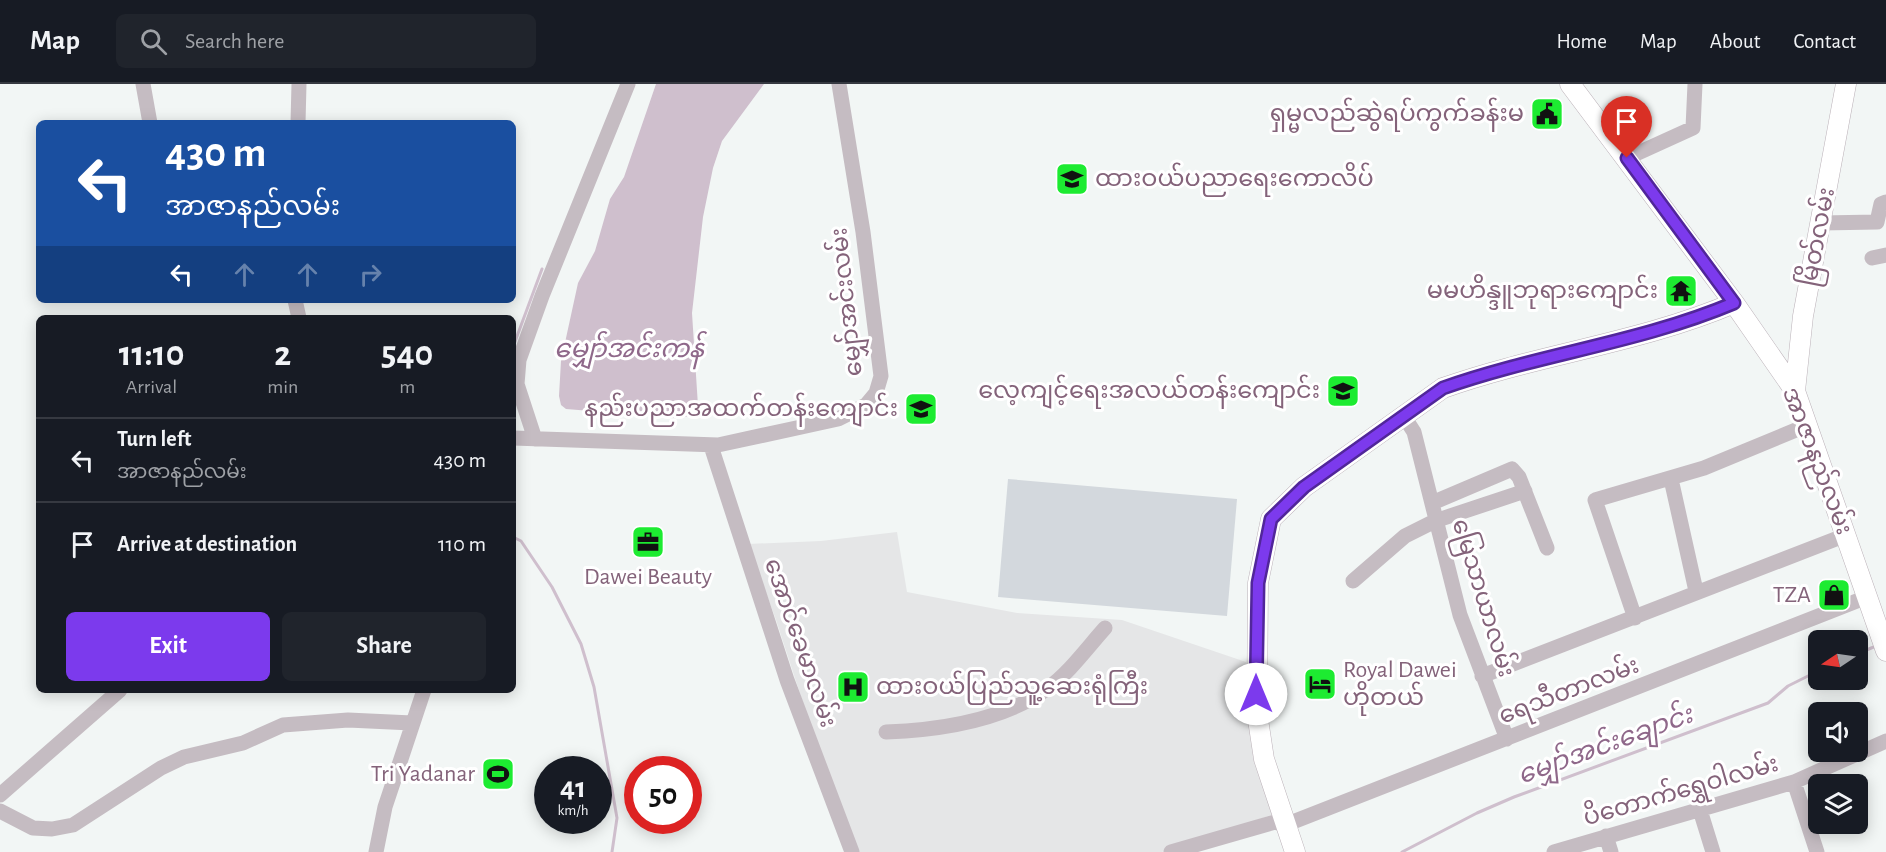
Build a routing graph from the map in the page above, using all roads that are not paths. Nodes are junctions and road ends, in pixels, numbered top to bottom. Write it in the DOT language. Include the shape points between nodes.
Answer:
graph roads {
  1 [pos="143,84"];
  2 [pos="299,84"];
  3 [pos="628,84"];
  4 [pos="839,84"];
  5 [pos="1570,84"];
  6 [pos="1695,84"];
  7 [pos="1846,84"];
  8 [pos="149,120"];
  9 [pos="298,120"];
  10 [pos="1627,158"];
  11 [pos="1886,202"];
  12 [pos="1821,223"];
  13 [pos="1734,303"];
  14 [pos="1801,331"];
  15 [pos="1765,348"];
  16 [pos="1795,391"];
  17 [pos="1403,415"];
  18 [pos="1808,425"];
  19 [pos="516,438"];
  20 [pos="535,439"];
  21 [pos="711,446"];
  22 [pos="1671,479"];
  23 [pos="1525,491"];
  24 [pos="1432,503"];
  25 [pos="1435,521"];
  26 [pos="1846,535"];
  27 [pos="1548,548"];
  28 [pos="1353,581"];
  29 [pos="1696,591"];
  30 [pos="1867,597"];
  31 [pos="1635,618"];
  32 [pos="1105,628"];
  33 [pos="1886,651"];
  34 [pos="1482,676"];
  35 [pos="117,693"];
  36 [pos="423,693"];
  37 [pos="412,723"];
  38 [pos="886,732"];
  39 [pos="1506,739"];
  40 [pos="1886,741"];
  41 [pos="1794,782"];
  42 [pos="0,795"];
  43 [pos="1700,810"];
  44 [pos="0,811"];
  45 [pos="1285,825"];
  46 [pos="1606,836"];
  47 [pos="376,852"];
  48 [pos="852,852"];
  49 [pos="1171,852"];
  50 [pos="1295,852"];
  51 [pos="1554,852"];
  52 [pos="1611,852"];
  53 [pos="1713,852"];
  54 [pos="1817,852"];
  1 -- 8 [label="street"];
  2 -- 9 [label="street"];
  3 -- 20 [label="street" via="519,360 517,384"];
  4 -- 21 [label="street, မျှော်အင်းလမ်း" via="879,354 881,376 876,393 866,405 838,419"];
  5 -- 10 [label="main road, အာဇာနည်လမ်း"];
  6 -- 10 [label="street" via="1694,128"];
  7 -- 12 [label="main road, မြိတ်လမ်း"];
  10 -- 13 [label="main road, အာဇာနည်လမ်း"];
  11 -- 12 [label="street" via="1881,204 1877,222"];
  12 -- 14 [label="main road, မြိတ်လမ်း"];
  13 -- 15 [label="main road, အာဇာနည်လမ်း"];
  13 -- 17 [label="main road" via="1690,322 1635,338 1470,378 1443,388"];
  14 -- 15 [label="main road" via="1788,344"];
  14 -- 16 [label="main road, မြိတ်လမ်း"];
  15 -- 16 [label="main road, အာဇာနည်လမ်း"];
  16 -- 18 [label="main road, အာဇာနည်လမ်း"];
  17 -- 24 [label="street, မြေသာယာလမ်း" via="1414,432"];
  17 -- 45 [label="main road" via="1304,487 1271,519 1258,583 1257,713 1264,759"];
  18 -- 22 [label="street"];
  18 -- 26 [label="main road, အာဇာနည်လမ်း"];
  19 -- 20 [label="street, မျှော်အင်းလမ်း"];
  20 -- 21 [label="street, မျှော်အင်းလမ်း"];
  21 -- 48 [label="street, အောင်ခေမာလမ်း" via="787,680"];
  22 -- 29 [label="street"];
  22 -- 31 [label="street" via="1595,500"];
  23 -- 24 [label="street, မြေသာယာလမ်း" via="1512,469"];
  23 -- 25 [label="street"];
  23 -- 27 [label="street, မြေသာယာလမ်း"];
  24 -- 25 [label="street, မြေသာယာလမ်း"];
  25 -- 28 [label="street" via="1405,536"];
  25 -- 34 [label="street, မြေသာယာလမ်း" via="1460,615"];
  26 -- 29 [label="street"];
  26 -- 30 [label="main road, အာဇာနည်လမ်း"];
  29 -- 31 [label="street"];
  30 -- 33 [label="main road, အာဇာနည်လမ်း"];
  30 -- 39 [label="street, ရေသီတာလမ်း"];
  31 -- 34 [label="street"];
  32 -- 38 [label="street" via="1049,688 1020,704 927,730"];
  34 -- 39 [label="street, မြေသာယာလမ်း"];
  35 -- 42 [label="street"];
  36 -- 37 [label="street"];
  37 -- 44 [label="street" via="348,720 283,725 243,743 184,757 73,825 52,830 33,828"];
  37 -- 47 [label="street" via="385,807"];
  39 -- 45 [label="street, ရေသီတာလမ်း"];
  40 -- 41 [label="street, ပိတောက်ရွှေဝါလမ်း"];
  41 -- 43 [label="street, ပိတောက်ရွှေဝါလမ်း"];
  41 -- 54 [label="street"];
  43 -- 46 [label="street, ပိတောက်ရွှေဝါလမ်း"];
  43 -- 53 [label="street"];
  45 -- 49 [label="street" via="1275,822"];
  45 -- 50 [label="main road"];
  46 -- 51 [label="street, ပိတောက်ရွှေဝါလမ်း"];
  46 -- 52 [label="street"];
}
